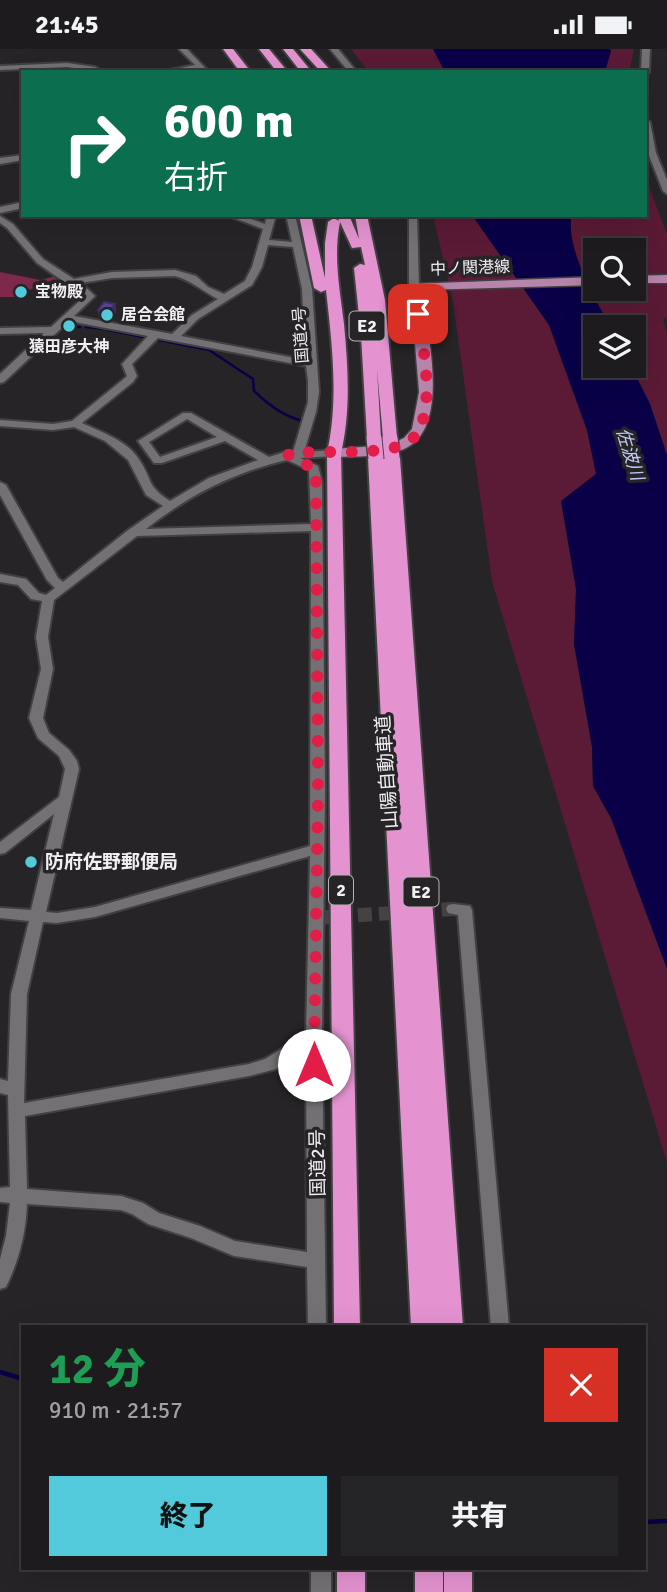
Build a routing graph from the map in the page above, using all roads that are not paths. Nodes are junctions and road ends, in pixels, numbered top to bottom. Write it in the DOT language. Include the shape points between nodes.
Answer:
graph roads {
  1 [pos="183,49"];
  2 [pos="217,49"];
  3 [pos="228,49"];
  4 [pos="253,49"];
  5 [pos="264,49"];
  6 [pos="288,49"];
  7 [pos="305,49"];
  8 [pos="334,49"];
  9 [pos="646,49"];
  10 [pos="0,68"];
  11 [pos="204,69"];
  12 [pos="96,70"];
  13 [pos="233,70"];
  14 [pos="244,70"];
  15 [pos="270,70"];
  16 [pos="281,70"];
  17 [pos="305,70"];
  18 [pos="325,70"];
  19 [pos="351,70"];
  20 [pos="645,70"];
  21 [pos="647,127"];
  22 [pos="21,157"];
  23 [pos="0,161"];
  24 [pos="666,188"];
  25 [pos="21,205"];
  26 [pos="0,210"];
  27 [pos="236,217"];
  28 [pos="272,217"];
  29 [pos="291,217"];
  30 [pos="305,217"];
  31 [pos="341,217"];
  32 [pos="360,217"];
  33 [pos="413,217"];
  34 [pos="0,219"];
  35 [pos="269,228"];
  36 [pos="265,242"];
  37 [pos="298,245"];
  38 [pos="667,279"];
  39 [pos="646,280"];
  40 [pos="72,282"];
  41 [pos="583,282"];
  42 [pos="414,288"];
  43 [pos="224,298"];
  44 [pos="69,318"];
  45 [pos="55,330"];
  46 [pos="0,331"];
  47 [pos="155,335"];
  48 [pos="174,338"];
  49 [pos="312,364"];
  50 [pos="0,380"];
  51 [pos="0,423"];
  52 [pos="75,424"];
  53 [pos="226,437"];
  54 [pos="383,448"];
  55 [pos="293,453"];
  56 [pos="334,453"];
  57 [pos="266,460"];
  58 [pos="0,485"];
  59 [pos="168,504"];
  60 [pos="315,527"];
  61 [pos="131,533"];
  62 [pos="0,578"];
  63 [pos="0,583"];
  64 [pos="63,588"];
  65 [pos="30,589"];
  66 [pos="48,599"];
  67 [pos="63,800"];
  68 [pos="0,849"];
  69 [pos="316,849"];
  70 [pos="453,909"];
  71 [pos="0,913"];
  72 [pos="36,917"];
  73 [pos="314,1037"];
  74 [pos="8,1088"];
  75 [pos="17,1111"];
  76 [pos="9,1195"];
  77 [pos="317,1261"];
  78 [pos="0,1281"];
  79 [pos="317,1325"];
  80 [pos="347,1325"];
  81 [pos="424,1325"];
  82 [pos="450,1325"];
  83 [pos="500,1325"];
  84 [pos="321,1570"];
  85 [pos="351,1570"];
  86 [pos="429,1570"];
  87 [pos="458,1570"];
  88 [pos="321,1592"];
  89 [pos="351,1592"];
  90 [pos="429,1592"];
  91 [pos="458,1592"];
  1 -- 11 [label="street"];
  2 -- 13 [label="highway"];
  3 -- 14 [label="highway"];
  4 -- 15 [label="highway"];
  5 -- 16 [label="highway"];
  6 -- 17 [label="highway"];
  7 -- 18 [label="highway"];
  8 -- 19 [label="street"];
  9 -- 20 [label="street"];
  10 -- 12 [label="street" via="35,64"];
  21 -- 24 [label="street"];
  22 -- 23 [label="street"];
  25 -- 26 [label="street"];
  27 -- 35 [label="street"];
  28 -- 35 [label="street"];
  29 -- 37 [label="street"];
  30 -- 56 [label="highway, 国道2号 / 2" via="324,308"];
  31 -- 54 [label="highway, 山陽自動車道 / E2" via="356,245"];
  31 -- 56 [label="highway, 国道2号 / 2" via="329,256 339,385"];
  32 -- 54 [label="highway, 山陽自動車道 / E2" via="378,300"];
  33 -- 42 [label="street"];
  34 -- 40 [label="street" via="40,261"];
  35 -- 36 [label="street"];
  36 -- 37 [label="street"];
  36 -- 43 [label="street" via="249,283"];
  37 -- 49 [label="street" via="307,289"];
  38 -- 39 [label="main road"];
  40 -- 43 [label="street" via="175,273 193,278"];
  40 -- 44 [label="street" via="90,296"];
  41 -- 42 [label="main road, 中ノ関港線"];
  42 -- 56 [label="main road, 中ノ関港線" via="425,369 420,426 402,445"];
  43 -- 48 [label="street"];
  44 -- 45 [label="street"];
  44 -- 47 [label="street"];
  45 -- 46 [label="street"];
  45 -- 50 [label="street"];
  47 -- 48 [label="street"];
  47 -- 52 [label="street" via="127,364 129,380"];
  48 -- 49 [label="street"];
  49 -- 55 [label="street" via="314,403"];
  51 -- 52 [label="street"];
  52 -- 59 [label="street" via="126,450 150,493"];
  53 -- 53 [label="street" via="158,461 144,440 187,415"];
  53 -- 57 [label="street"];
  54 -- 81 [label="highway, 山陽自動車道 / E2"];
  54 -- 82 [label="highway, 山陽自動車道 / E2"];
  55 -- 56 [label="street"];
  55 -- 57 [label="street"];
  55 -- 60 [label="street" via="292,459 315,470"];
  56 -- 80 [label="highway, 国道2号 / 2"];
  57 -- 59 [label="street" via="214,479"];
  58 -- 64 [label="street" via="53,580"];
  59 -- 61 [label="street"];
  60 -- 61 [label="street"];
  60 -- 69 [label="street"];
  61 -- 64 [label="street"];
  62 -- 65 [label="street" via="22,582"];
  63 -- 65 [label="street"];
  64 -- 66 [label="street"];
  65 -- 66 [label="street" via="35,596"];
  66 -- 67 [label="street" via="42,637 47,669 36,718 43,735 70,761"];
  67 -- 68 [label="street"];
  67 -- 72 [label="street"];
  69 -- 72 [label="street" via="95,912"];
  69 -- 73 [label="street"];
  70 -- 83 [label="street" via="465,910"];
  71 -- 72 [label="street"];
  72 -- 74 [label="street" via="19,994"];
  73 -- 75 [label="street" via="249,1070"];
  73 -- 77 [label="street"];
  74 -- 75 [label="street"];
  75 -- 76 [label="street"];
  76 -- 77 [label="street" via="121,1203 234,1248"];
  76 -- 78 [label="street" via="14,1242"];
  77 -- 79 [label="street"];
  84 -- 88 [label="street"];
  85 -- 89 [label="highway"];
  86 -- 90 [label="highway"];
  87 -- 91 [label="highway"];
}
